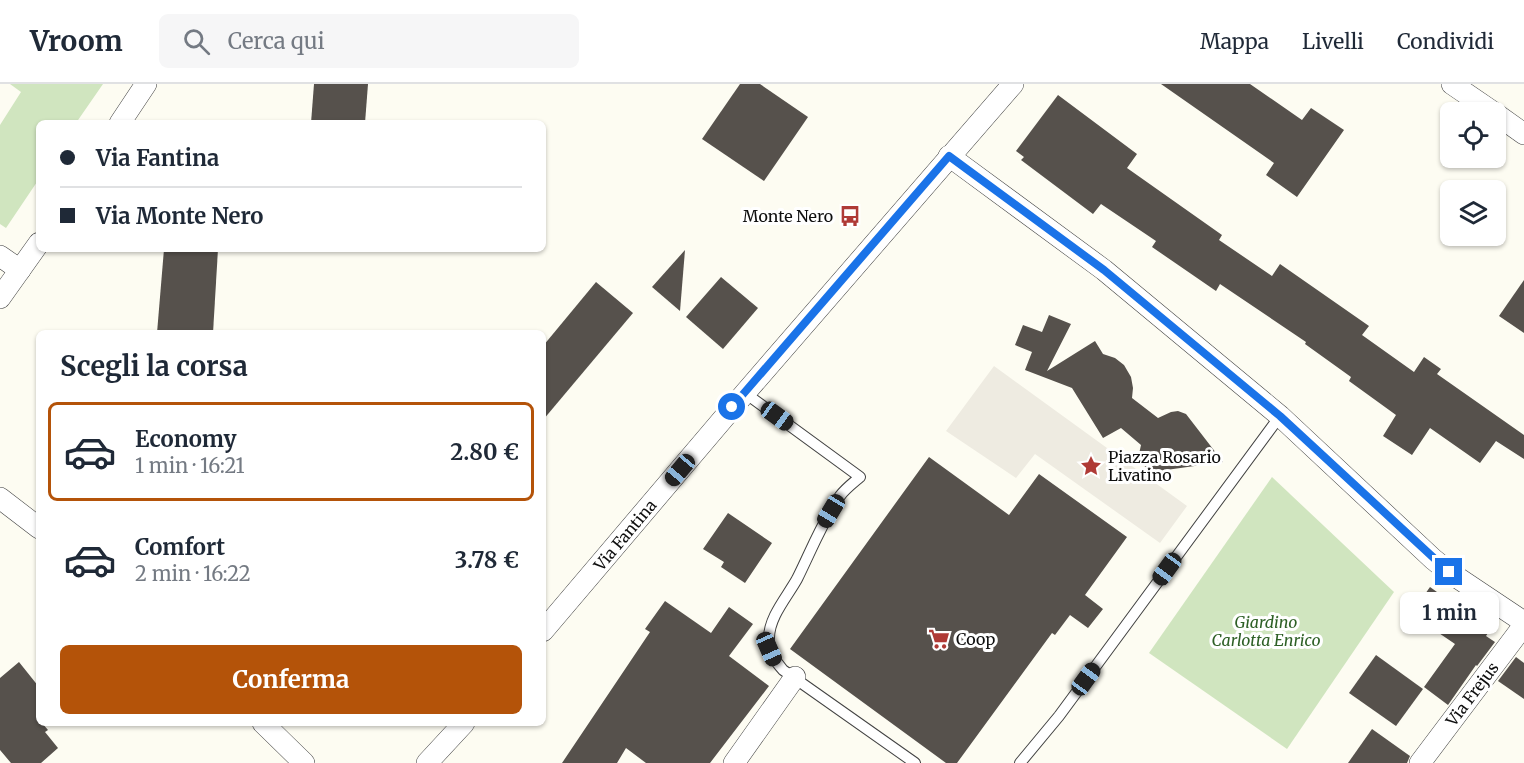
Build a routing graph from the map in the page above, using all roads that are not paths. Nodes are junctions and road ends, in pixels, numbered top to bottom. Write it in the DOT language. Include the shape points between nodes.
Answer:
graph roads {
  1 [pos="146,84"];
  2 [pos="1013,84"];
  3 [pos="1452,84"];
  4 [pos="1478,102"];
  5 [pos="122,120"];
  6 [pos="1506,121"];
  7 [pos="1524,134"];
  8 [pos="949,156"];
  9 [pos="36,247"];
  10 [pos="0,256"];
  11 [pos="20,270"];
  12 [pos="0,298"];
  13 [pos="745,393"];
  14 [pos="1280,416"];
  15 [pos="0,498"];
  16 [pos="36,526"];
  17 [pos="1524,624"];
  18 [pos="546,628"];
  19 [pos="795,677"];
  20 [pos="265,726"];
  21 [pos="461,726"];
  22 [pos="304,763"];
  23 [pos="427,763"];
  24 [pos="734,763"];
  25 [pos="915,763"];
  26 [pos="1020,763"];
  27 [pos="1420,763"];
  1 -- 5 [label="street"];
  2 -- 8 [label="street, Via Fantina"];
  3 -- 4 [label="street"];
  6 -- 7 [label="street"];
  8 -- 13 [label="street, Via Fantina"];
  8 -- 14 [label="street" via="1104,270"];
  9 -- 11 [label="street"];
  10 -- 11 [label="street"];
  11 -- 12 [label="street"];
  13 -- 18 [label="street, Via Fantina"];
  13 -- 19 [label="lane" via="860,477 841,495 772,622 769,649 783,670"];
  14 -- 17 [label="street" via="1433,559"];
  14 -- 26 [label="lane" via="1059,717"];
  15 -- 16 [label="street"];
  17 -- 27 [label="street, Via Frejus"];
  19 -- 24 [label="street"];
  19 -- 25 [label="lane"];
  20 -- 22 [label="street"];
  21 -- 23 [label="street"];
}
